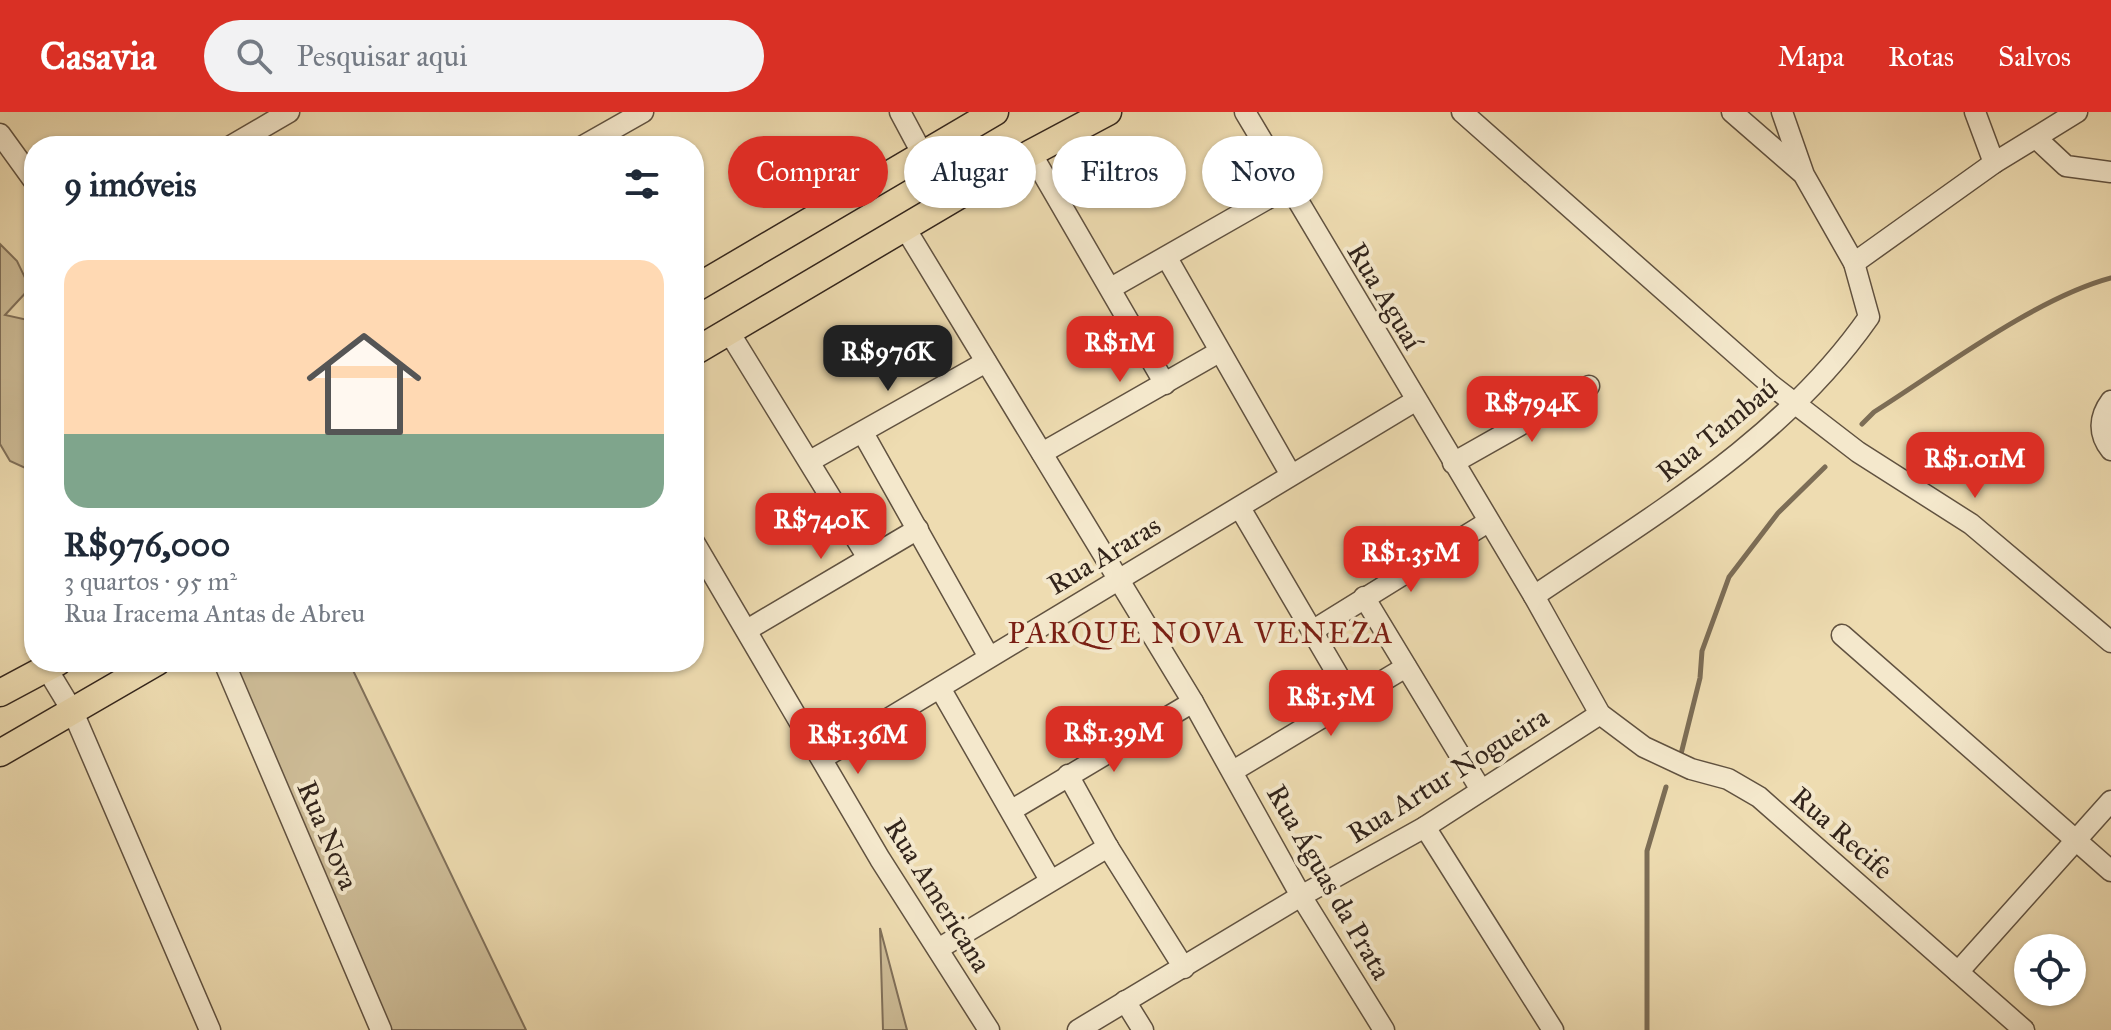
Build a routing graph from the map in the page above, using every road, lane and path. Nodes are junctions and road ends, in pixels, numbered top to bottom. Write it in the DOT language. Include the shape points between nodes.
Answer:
graph roads {
  1 [pos="289,112"];
  2 [pos="643,112"];
  3 [pos="900,112"];
  4 [pos="995,112"];
  5 [pos="1245,112"];
  6 [pos="1462,112"];
  7 [pos="1732,112"];
  8 [pos="1782,112"];
  9 [pos="1975,112"];
  10 [pos="2077,112"];
  11 [pos="1095,115"];
  12 [pos="0,134"];
  13 [pos="248,136"];
  14 [pos="601,136"];
  15 [pos="913,136"];
  16 [pos="955,136"];
  17 [pos="1259,136"];
  18 [pos="2036,138"];
  19 [pos="1036,150"];
  20 [pos="1036,161"];
  21 [pos="1994,163"];
  22 [pos="904,166"];
  23 [pos="24,167"];
  24 [pos="2111,172"];
  25 [pos="1804,175"];
  26 [pos="939,208"];
  27 [pos="1252,208"];
  28 [pos="1300,208"];
  29 [pos="905,228"];
  30 [pos="1167,258"];
  31 [pos="1854,263"];
  32 [pos="704,283"];
  33 [pos="1111,288"];
  34 [pos="729,332"];
  35 [pos="704,346"];
  36 [pos="1219,352"];
  37 [pos="986,362"];
  38 [pos="1165,384"];
  39 [pos="1589,386"];
  40 [pos="1415,401"];
  41 [pos="2111,401"];
  42 [pos="1797,403"];
  43 [pos="863,433"];
  44 [pos="2109,449"];
  45 [pos="1042,453"];
  46 [pos="810,461"];
  47 [pos="1453,463"];
  48 [pos="1291,475"];
  49 [pos="1240,508"];
  50 [pos="1488,522"];
  51 [pos="918,529"];
  52 [pos="868,558"];
  53 [pos="704,559"];
  54 [pos="1117,580"];
  55 [pos="1534,596"];
  56 [pos="1364,597"];
  57 [pos="747,630"];
  58 [pos="1312,631"];
  59 [pos="1842,635"];
  60 [pos="2111,642"];
  61 [pos="989,657"];
  62 [pos="1406,667"];
  63 [pos="39,672"];
  64 [pos="55,672"];
  65 [pos="140,672"];
  66 [pos="228,672"];
  67 [pos="940,688"];
  68 [pos="0,693"];
  69 [pos="1352,699"];
  70 [pos="1193,702"];
  71 [pos="73,712"];
  72 [pos="1600,714"];
  73 [pos="0,753"];
  74 [pos="823,758"];
  75 [pos="1233,771"];
  76 [pos="1068,775"];
  77 [pos="1481,790"];
  78 [pos="2111,801"];
  79 [pos="1012,810"];
  80 [pos="1425,827"];
  81 [pos="2077,841"];
  82 [pos="1108,847"];
  83 [pos="2111,871"];
  84 [pos="1050,880"];
  85 [pos="1301,896"];
  86 [pos="938,949"];
  87 [pos="1184,968"];
  88 [pos="1958,972"];
  89 [pos="1125,1001"];
  90 [pos="1375,1027"];
  91 [pos="210,1030"];
  92 [pos="381,1030"];
  93 [pos="989,1030"];
  94 [pos="1078,1030"];
  95 [pos="1143,1030"];
  96 [pos="1553,1030"];
  97 [pos="2024,1030"];
  1 -- 13 [label="street"];
  2 -- 14 [label="street"];
  3 -- 15 [label="street"];
  4 -- 16 [label="main road"];
  5 -- 17 [label="street, Rua Aguaí"];
  6 -- 42 [label="street"];
  7 -- 25 [label="street"];
  8 -- 25 [label="street"];
  9 -- 21 [label="street"];
  10 -- 18 [label="street"];
  11 -- 19 [label="main road"];
  12 -- 23 [label="street"];
  18 -- 21 [label="street"];
  18 -- 24 [label="street" via="2066,166"];
  20 -- 33 [label="street"];
  21 -- 31 [label="street"];
  22 -- 32 [label="main road"];
  25 -- 31 [label="street"];
  26 -- 29 [label="main road"];
  27 -- 30 [label="street"];
  28 -- 40 [label="street, Rua Aguaí"];
  29 -- 34 [label="main road"];
  29 -- 37 [label="street, Rua Águas da Prata"];
  30 -- 33 [label="street"];
  30 -- 36 [label="street"];
  31 -- 42 [label="street, Rua Tambaú" via="1869,317"];
  33 -- 38 [label="street"];
  34 -- 35 [label="main road"];
  34 -- 46 [label="street"];
  36 -- 38 [label="street"];
  36 -- 48 [label="street"];
  37 -- 43 [label="street"];
  37 -- 45 [label="street, Rua Águas da Prata"];
  38 -- 45 [label="street"];
  39 -- 47 [label="street"];
  40 -- 47 [label="street, Rua Aguaí"];
  40 -- 48 [label="street, Rua Araras"];
  41 -- 44 [label="street" via="2101,414"];
  42 -- 55 [label="street, Rua Tambaú" via="1717,473"];
  42 -- 60 [label="street" via="1861,455 1971,524"];
  43 -- 46 [label="street"];
  43 -- 51 [label="street"];
  45 -- 54 [label="street, Rua Águas da Prata"];
  46 -- 52 [label="street"];
  47 -- 50 [label="street, Rua Aguaí"];
  48 -- 49 [label="street, Rua Araras"];
  49 -- 54 [label="street, Rua Araras"];
  49 -- 58 [label="street"];
  50 -- 55 [label="street, Rua Aguaí"];
  50 -- 56 [label="street"];
  51 -- 52 [label="street"];
  51 -- 61 [label="street"];
  52 -- 57 [label="street"];
  53 -- 57 [label="street, Rua Americana"];
  54 -- 61 [label="street, Rua Araras"];
  54 -- 70 [label="street, Rua Águas da Prata"];
  55 -- 72 [label="street, Rua Aguaí"];
  56 -- 58 [label="street"];
  56 -- 62 [label="street"];
  57 -- 74 [label="street, Rua Americana"];
  58 -- 69 [label="street"];
  59 -- 81 [label="street"];
  61 -- 67 [label="street, Rua Araras"];
  62 -- 69 [label="street"];
  62 -- 77 [label="street"];
  63 -- 68 [label="main road"];
  64 -- 71 [label="street"];
  65 -- 71 [label="main road"];
  66 -- 92 [label="street, Rua Nova"];
  67 -- 74 [label="street, Rua Araras"];
  67 -- 79 [label="street"];
  69 -- 75 [label="street"];
  70 -- 75 [label="street, Rua Águas da Prata"];
  70 -- 76 [label="street"];
  71 -- 73 [label="main road"];
  71 -- 91 [label="street"];
  72 -- 77 [label="street, Rua Artur Nogueira"];
  72 -- 88 [label="street, Rua Recife" via="1644,747 1728,779 1759,797"];
  74 -- 86 [label="street, Rua Americana"];
  75 -- 85 [label="street, Rua Águas da Prata"];
  76 -- 79 [label="street"];
  76 -- 82 [label="street"];
  77 -- 80 [label="street, Rua Artur Nogueira"];
  78 -- 81 [label="street"];
  79 -- 84 [label="street"];
  80 -- 85 [label="street, Rua Artur Nogueira"];
  80 -- 96 [label="street"];
  81 -- 83 [label="street"];
  81 -- 88 [label="street"];
  82 -- 84 [label="street"];
  82 -- 87 [label="street"];
  84 -- 86 [label="street"];
  85 -- 87 [label="street, Rua Artur Nogueira"];
  85 -- 90 [label="street, Rua Águas da Prata"];
  86 -- 93 [label="street, Rua Americana"];
  87 -- 89 [label="street, Rua Artur Nogueira"];
  88 -- 97 [label="street, Rua Recife"];
  89 -- 94 [label="street, Rua Artur Nogueira"];
  89 -- 95 [label="street"];
}
